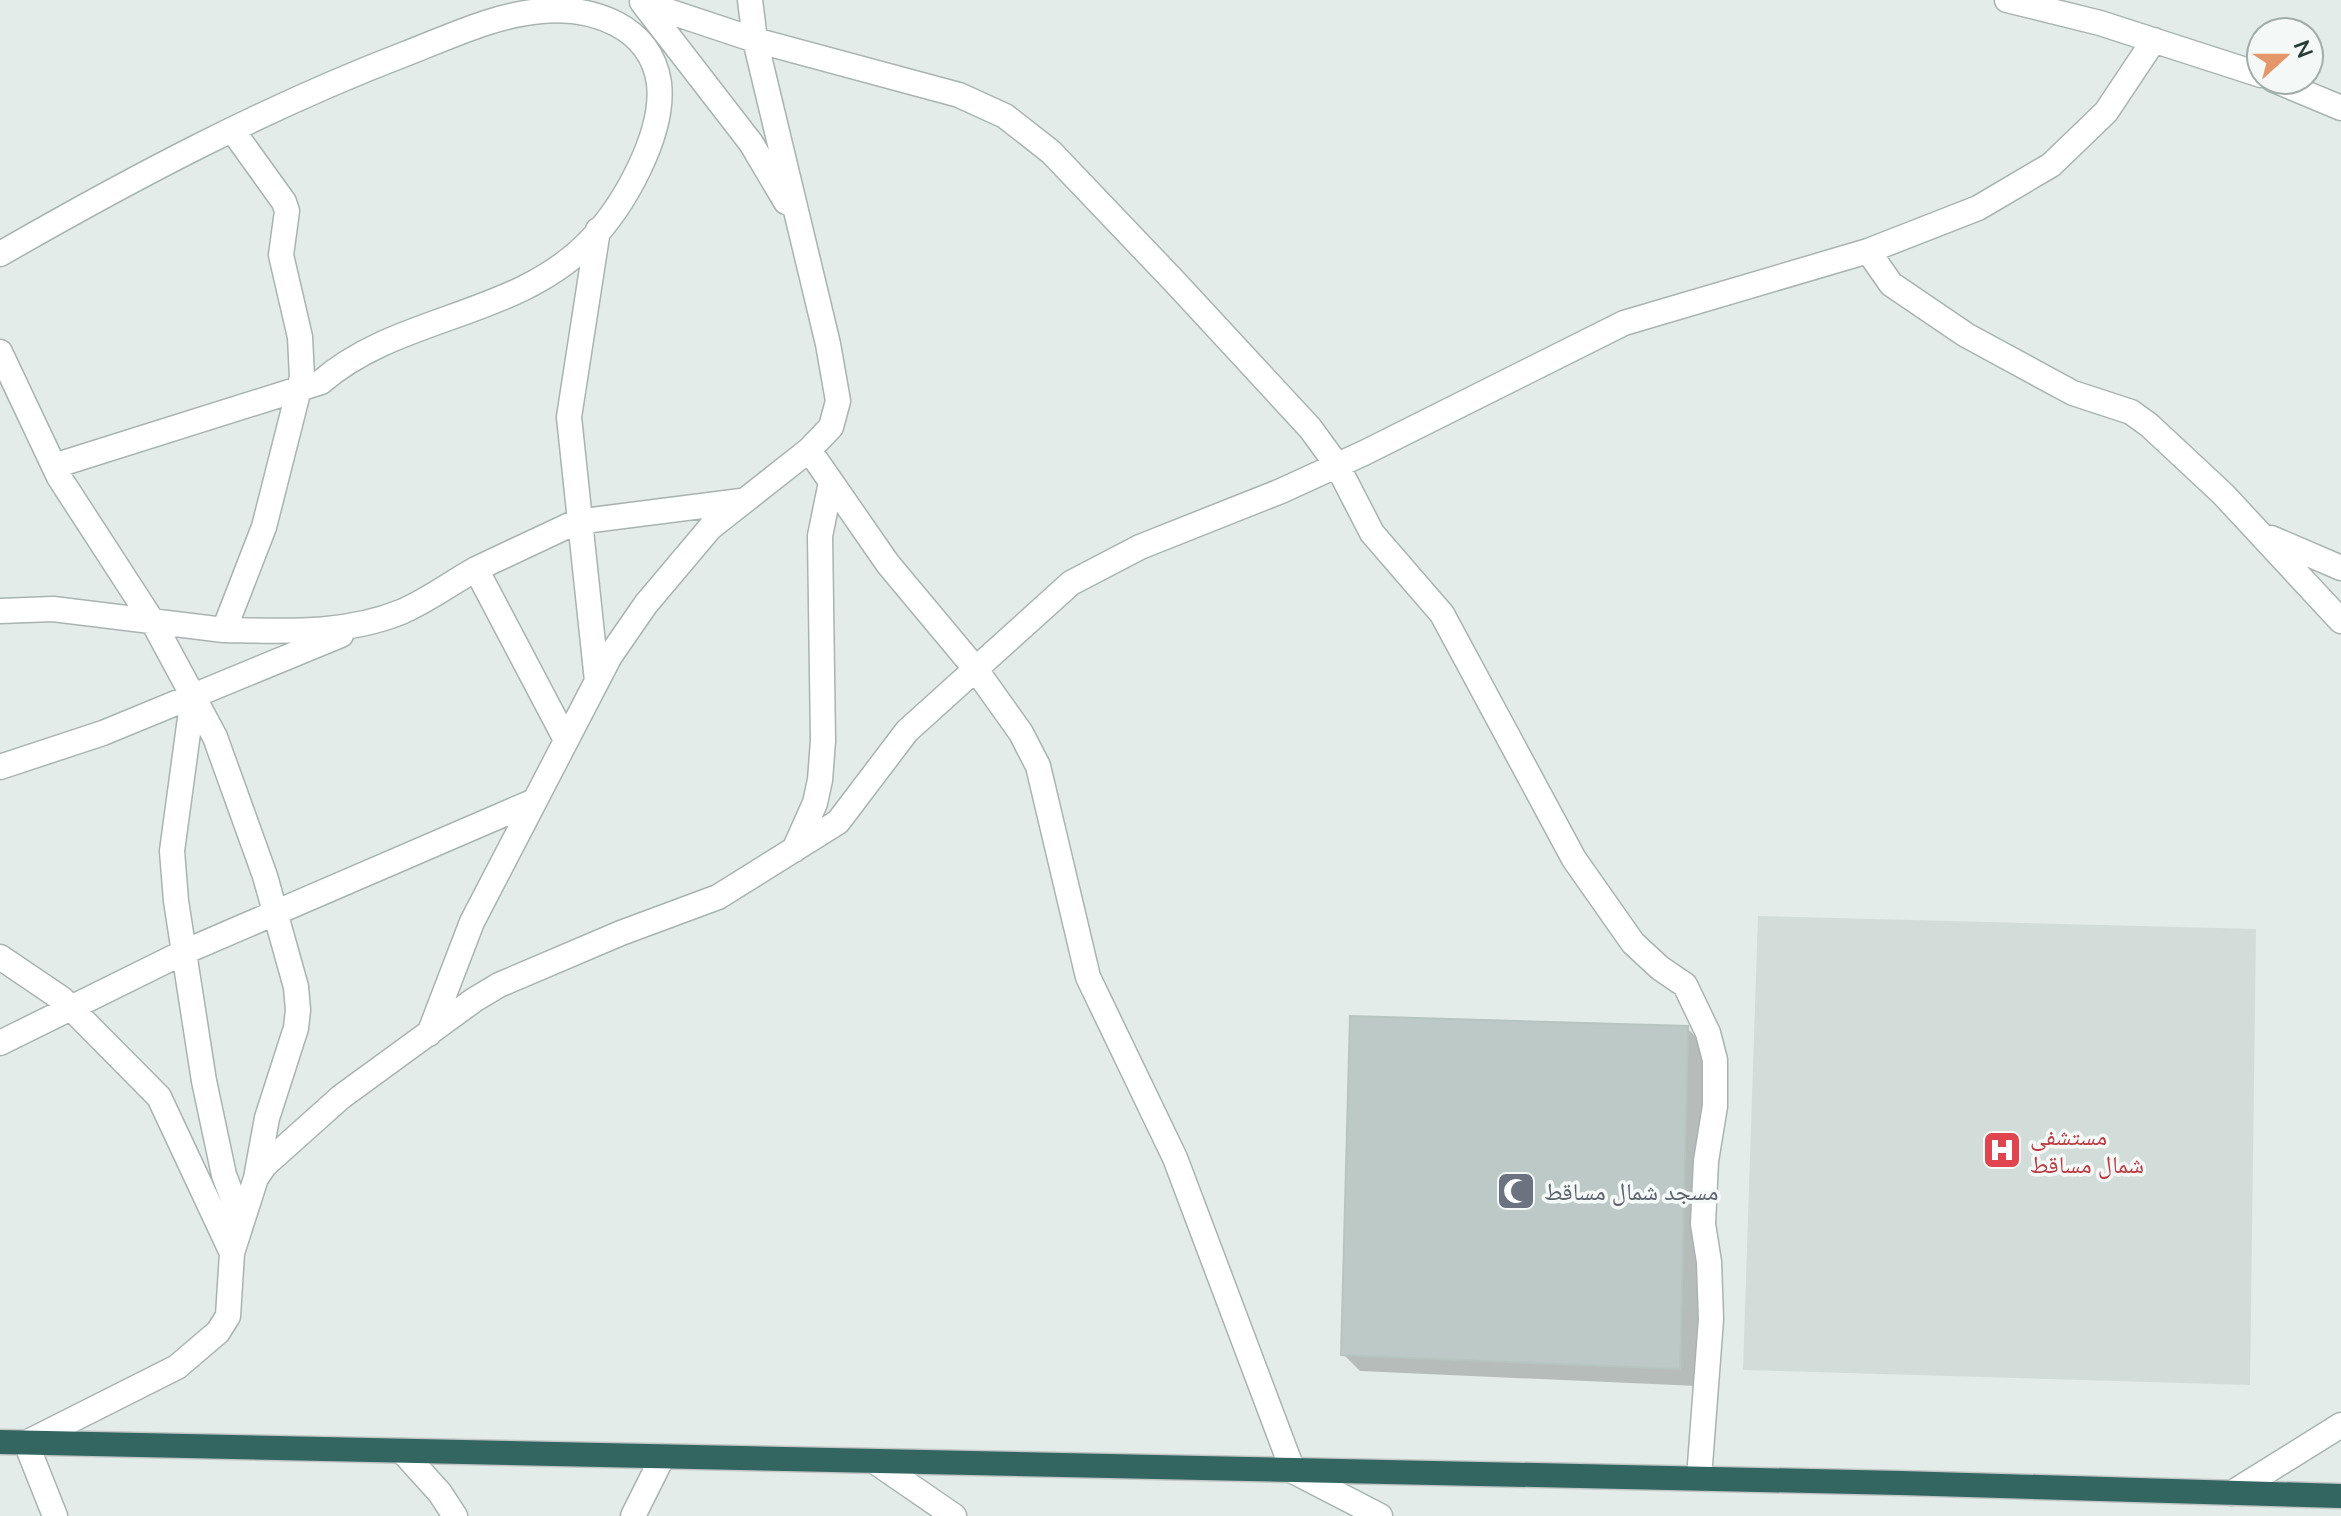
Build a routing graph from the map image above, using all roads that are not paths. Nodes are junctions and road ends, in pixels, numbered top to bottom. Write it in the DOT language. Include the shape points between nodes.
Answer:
graph roads {
  1 [pos="750,0"];
  2 [pos="2007,0"];
  3 [pos="642,2"];
  4 [pos="755,40"];
  5 [pos="2154,40"];
  6 [pos="648,50"];
  7 [pos="2245,70"];
  8 [pos="692,75"];
  9 [pos="2312,96"];
  10 [pos="2341,108"];
  11 [pos="660,110"];
  12 [pos="233,131"];
  13 [pos="798,222"];
  14 [pos="598,230"];
  15 [pos="1868,251"];
  16 [pos="0,254"];
  17 [pos="0,352"];
  18 [pos="300,388"];
  19 [pos="809,450"];
  20 [pos="1337,465"];
  21 [pos="54,466"];
  22 [pos="831,482"];
  23 [pos="745,500"];
  24 [pos="581,521"];
  25 [pos="2262,534"];
  26 [pos="2341,568"];
  27 [pos="476,569"];
  28 [pos="0,611"];
  29 [pos="378,620"];
  30 [pos="2341,621"];
  31 [pos="153,622"];
  32 [pos="224,630"];
  33 [pos="974,667"];
  34 [pos="597,681"];
  35 [pos="193,696"];
  36 [pos="566,740"];
  37 [pos="0,767"];
  38 [pos="532,802"];
  39 [pos="794,850"];
  40 [pos="274,914"];
  41 [pos="182,953"];
  42 [pos="0,957"];
  43 [pos="69,1007"];
  44 [pos="429,1034"];
  45 [pos="0,1043"];
  46 [pos="256,1178"];
  47 [pos="241,1220"];
  48 [pos="232,1253"];
  49 [pos="2341,1425"];
  50 [pos="0,1442"];
  51 [pos="26,1443"];
  52 [pos="402,1451"];
  53 [pos="662,1458"];
  54 [pos="877,1463"];
  55 [pos="1293,1471"];
  56 [pos="1699,1478"];
  57 [pos="2232,1493"];
  58 [pos="2341,1496"];
  59 [pos="55,1516"];
  60 [pos="455,1516"];
  61 [pos="633,1516"];
  62 [pos="954,1516"];
  63 [pos="1380,1516"];
  1 -- 4 [label="street"];
  2 -- 5 [label="street"];
  3 -- 4 [label="street"];
  3 -- 8 [label="street"];
  4 -- 13 [label="street"];
  4 -- 20 [label="street" via="959,95 1005,116 1051,152 1164,270 1310,428"];
  5 -- 7 [label="street"];
  5 -- 15 [label="street" via="2106,112 2043,171 1978,208"];
  6 -- 8 [label="street"];
  6 -- 11 [label="street" via="656,66"];
  6 -- 12 [label="street" via="631,32 603,17 541,11 507,17 377,64"];
  8 -- 11 [label="street"];
  8 -- 13 [label="street" via="751,143"];
  9 -- 10 [label="street"];
  11 -- 14 [label="street" via="623,197"];
  12 -- 16 [label="street" via="148,170"];
  12 -- 18 [label="street" via="287,211 281,255 300,337"];
  13 -- 19 [label="street" via="838,401 831,427"];
  14 -- 18 [label="street" via="589,243 533,285 374,348 321,382"];
  14 -- 24 [label="street" via="569,398"];
  15 -- 20 [label="street" via="1624,323"];
  15 -- 25 [label="street" via="1891,284 1966,335 2073,393 2131,412"];
  17 -- 21 [label="street"];
  18 -- 21 [label="street"];
  18 -- 32 [label="street" via="264,527"];
  19 -- 22 [label="street"];
  19 -- 23 [label="street"];
  20 -- 33 [label="street" via="1140,547 1071,583"];
  20 -- 56 [label="street" via="1372,533 1442,614 1574,859 1633,943 1685,985 1708,1033 1715,1060 1715,1106 1703,1224 1711,1319"];
  21 -- 31 [label="street"];
  22 -- 33 [label="street" via="888,564"];
  22 -- 39 [label="street" via="820,536 820,780"];
  23 -- 24 [label="street"];
  23 -- 34 [label="street" via="710,528 646,604"];
  24 -- 27 [label="street"];
  24 -- 34 [label="street"];
  25 -- 26 [label="street"];
  25 -- 30 [label="street"];
  27 -- 29 [label="street"];
  27 -- 36 [label="street"];
  28 -- 31 [label="street" via="53,609"];
  29 -- 32 [label="street" via="331,630"];
  29 -- 35 [label="street"];
  31 -- 32 [label="street"];
  31 -- 35 [label="street"];
  33 -- 39 [label="street" via="907,731 838,822"];
  33 -- 55 [label="street" via="1038,766 1088,977 1175,1158"];
  34 -- 36 [label="street"];
  35 -- 37 [label="street"];
  35 -- 40 [label="street" via="227,765"];
  35 -- 41 [label="street" via="172,851"];
  36 -- 38 [label="street"];
  38 -- 40 [label="street"];
  38 -- 44 [label="street" via="472,922"];
  39 -- 44 [label="street" via="718,897 499,985"];
  40 -- 41 [label="street"];
  40 -- 46 [label="street" via="298,1010"];
  41 -- 43 [label="street"];
  41 -- 47 [label="street" via="224,1175"];
  42 -- 43 [label="street"];
  43 -- 45 [label="street"];
  43 -- 48 [label="street" via="159,1097"];
  44 -- 46 [label="street" via="341,1097"];
  46 -- 47 [label="street"];
  47 -- 48 [label="street"];
  48 -- 51 [label="street" via="228,1316 200,1351"];
  49 -- 57 [label="street"];
  50 -- 51 [label="highway"];
  51 -- 52 [label="highway"];
  51 -- 59 [label="street"];
  52 -- 53 [label="highway"];
  52 -- 60 [label="street"];
  53 -- 54 [label="highway"];
  53 -- 61 [label="street"];
  54 -- 55 [label="highway"];
  54 -- 62 [label="street"];
  55 -- 56 [label="highway"];
  55 -- 63 [label="street"];
  56 -- 57 [label="highway"];
  57 -- 58 [label="highway"];
}
